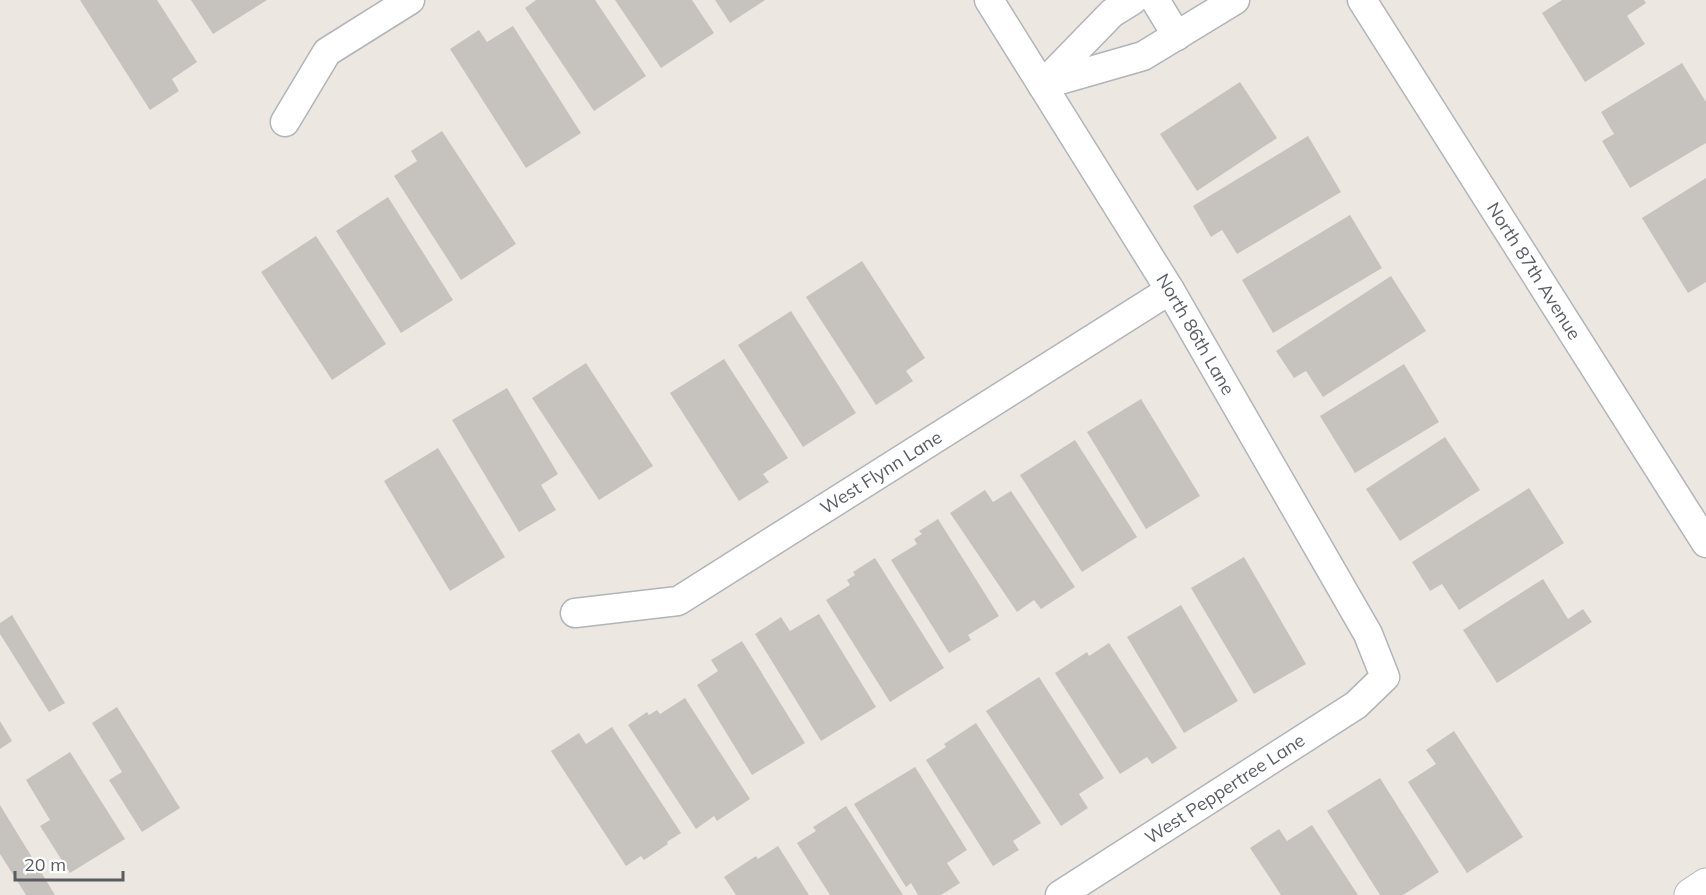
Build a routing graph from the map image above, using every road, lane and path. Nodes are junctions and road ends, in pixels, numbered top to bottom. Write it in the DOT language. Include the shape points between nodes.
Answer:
graph roads {
  1 [pos="410,0"];
  2 [pos="989,0"];
  3 [pos="1133,0"];
  4 [pos="1155,0"];
  5 [pos="1234,0"];
  6 [pos="1362,0"];
  7 [pos="1177,36"];
  8 [pos="1042,85"];
  9 [pos="285,122"];
  10 [pos="1170,290"];
  11 [pos="1706,543"];
  12 [pos="575,613"];
  13 [pos="1385,677"];
  14 [pos="1706,885"];
  15 [pos="1060,895"];
  16 [pos="1691,895"];
  1 -- 9 [label="street" via="327,52"];
  2 -- 8 [label="street, North 86th Lane"];
  3 -- 8 [label="street" via="1112,13"];
  4 -- 7 [label="street"];
  5 -- 7 [label="street"];
  6 -- 11 [label="street, North 87th Avenue"];
  7 -- 8 [label="street" via="1143,56"];
  8 -- 10 [label="street, North 86th Lane"];
  10 -- 12 [label="street, West Flynn Lane" via="678,601"];
  10 -- 13 [label="street, North 86th Lane" via="1368,634"];
  13 -- 15 [label="street, West Peppertree Lane" via="1356,705"];
  14 -- 16 [label="main road"];
}
